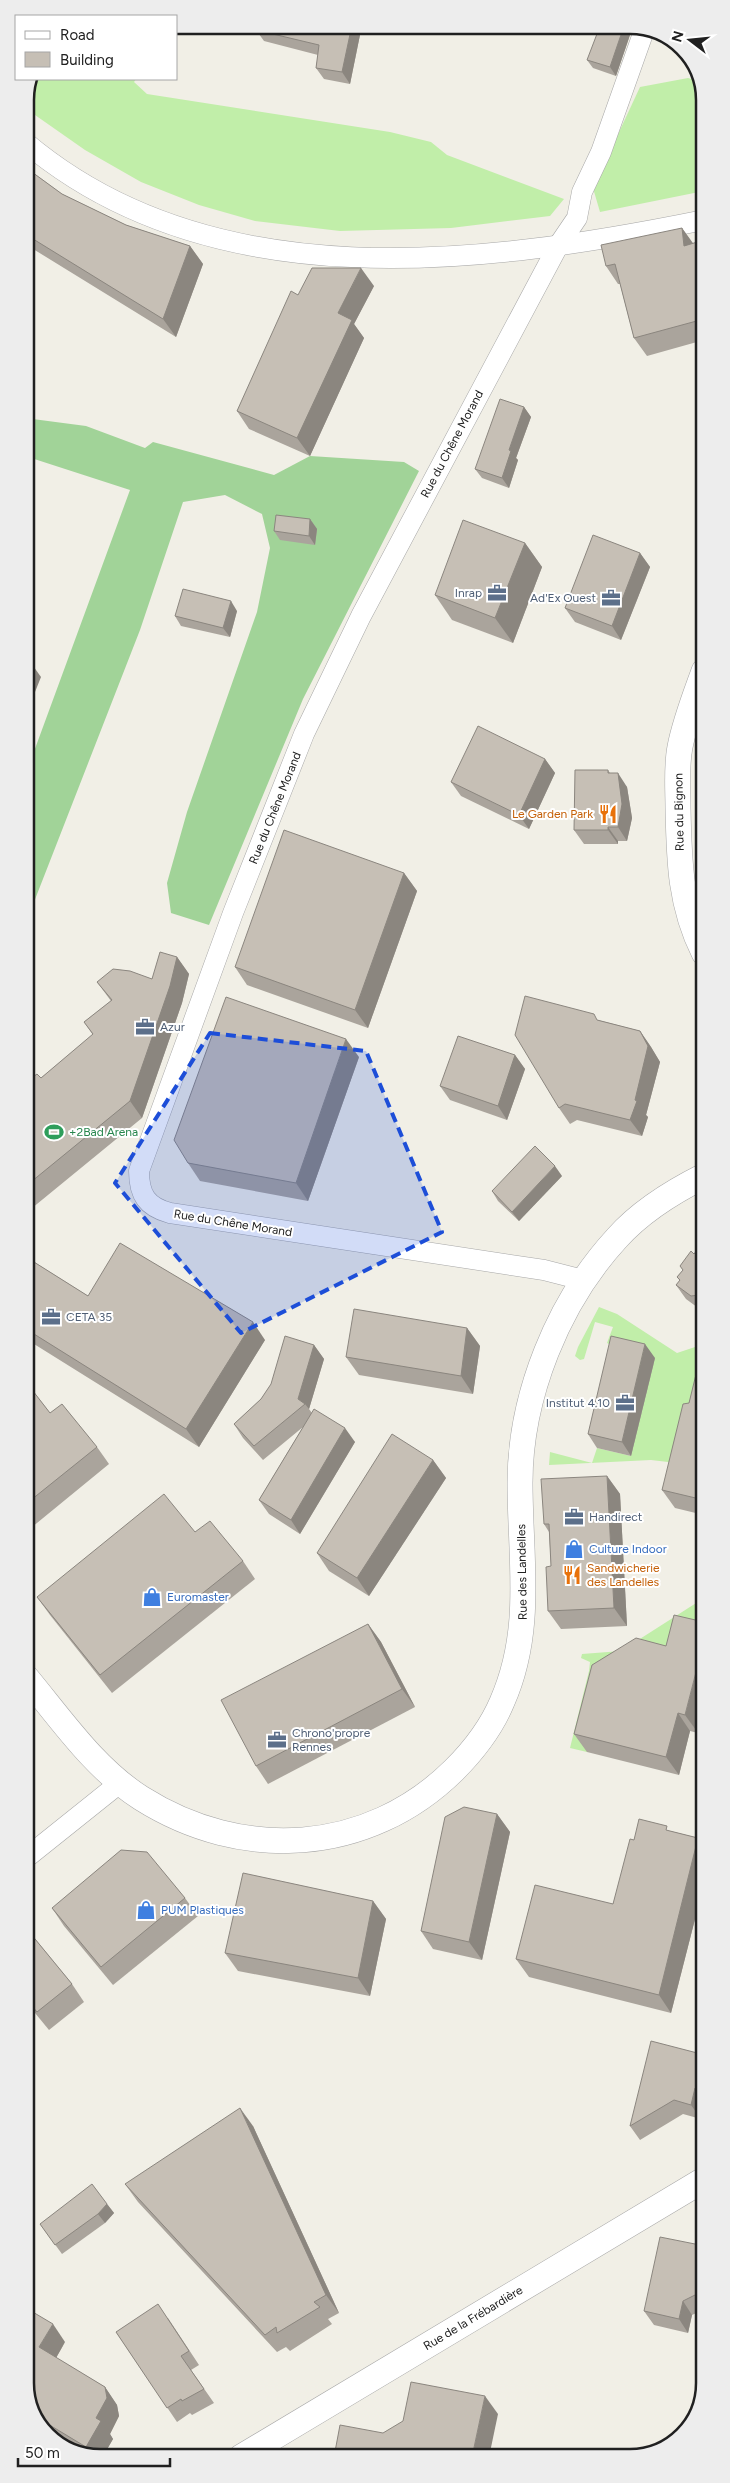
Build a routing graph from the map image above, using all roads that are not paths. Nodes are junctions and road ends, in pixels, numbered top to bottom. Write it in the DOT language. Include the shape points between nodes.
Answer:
graph roads {
  1 [pos="642,35"];
  2 [pos="34,150"];
  3 [pos="696,221"];
  4 [pos="558,246"];
  5 [pos="696,692"];
  6 [pos="696,935"];
  7 [pos="696,1180"];
  8 [pos="583,1280"];
  9 [pos="34,1687"];
  10 [pos="120,1782"];
  11 [pos="34,1852"];
  12 [pos="696,2184"];
  13 [pos="257,2449"];
  1 -- 4 [label="street, Rue du Chêne Morand" via="601,152 582,192 576,218"];
  2 -- 4 [label="street" via="94,189 155,219 197,234 251,246 297,254 357,258 423,257"];
  3 -- 4 [label="street"];
  4 -- 8 [label="street, Rue du Chêne Morand" via="380,581 304,734 233,913 143,1156 139,1186 143,1198 170,1214 544,1270"];
  5 -- 6 [label="street, Rue du Bignon" via="680,748 677,775 680,878"];
  7 -- 8 [label="street, Rue des Landelles" via="642,1214 618,1236"];
  8 -- 10 [label="street, Rue des Landelles" via="554,1337 530,1407 520,1482 524,1607 521,1636 502,1702 488,1731 473,1751 425,1796 388,1819 348,1833 298,1841 250,1839 204,1827 158,1808"];
  9 -- 10 [label="street, Rue des Landelles" via="97,1762"];
  10 -- 11 [label="street"];
  12 -- 13 [label="street, Rue de la Frébardière"];
}
